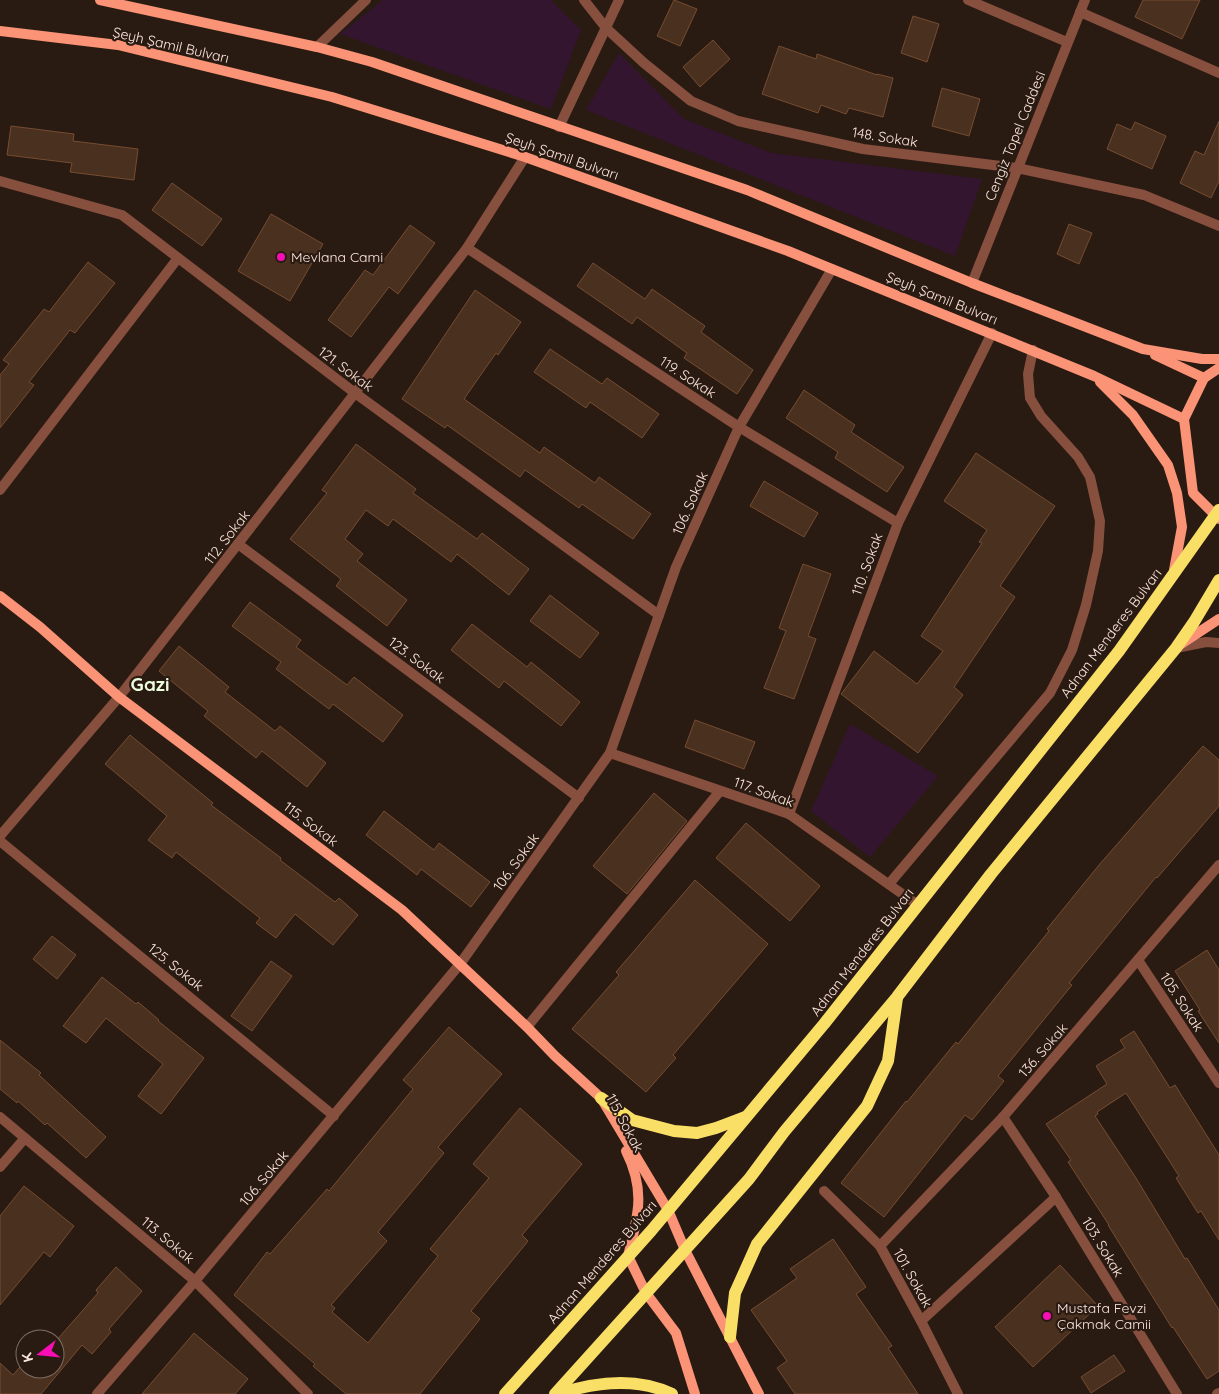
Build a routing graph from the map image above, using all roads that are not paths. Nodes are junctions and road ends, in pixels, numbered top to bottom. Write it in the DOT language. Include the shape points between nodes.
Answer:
graph roads {
  1 [pos="100,0"];
  2 [pos="366,0"];
  3 [pos="584,0"];
  4 [pos="619,0"];
  5 [pos="968,0"];
  6 [pos="1085,0"];
  7 [pos="1080,12"];
  8 [pos="606,28"];
  9 [pos="0,31"];
  10 [pos="1067,42"];
  11 [pos="317,47"];
  12 [pos="1219,73"];
  13 [pos="559,127"];
  14 [pos="525,157"];
  15 [pos="1017,168"];
  16 [pos="0,181"];
  17 [pos="1219,226"];
  18 [pos="467,248"];
  19 [pos="178,258"];
  20 [pos="832,269"];
  21 [pos="972,284"];
  22 [pos="992,333"];
  23 [pos="1143,349"];
  24 [pos="1033,350"];
  25 [pos="1219,359"];
  26 [pos="1219,368"];
  27 [pos="1094,376"];
  28 [pos="1204,378"];
  29 [pos="356,393"];
  30 [pos="1184,419"];
  31 [pos="739,427"];
  32 [pos="0,490"];
  33 [pos="1218,515"];
  34 [pos="898,523"];
  35 [pos="238,544"];
  36 [pos="1173,575"];
  37 [pos="1219,580"];
  38 [pos="0,596"];
  39 [pos="659,615"];
  40 [pos="1219,619"];
  41 [pos="1219,643"];
  42 [pos="1176,648"];
  43 [pos="119,697"];
  44 [pos="610,754"];
  45 [pos="720,791"];
  46 [pos="579,798"];
  47 [pos="789,814"];
  48 [pos="0,836"];
  49 [pos="0,841"];
  50 [pos="1219,865"];
  51 [pos="889,884"];
  52 [pos="918,905"];
  53 [pos="1138,960"];
  54 [pos="460,964"];
  55 [pos="897,997"];
  56 [pos="528,1027"];
  57 [pos="1219,1083"];
  58 [pos="596,1094"];
  59 [pos="334,1116"];
  60 [pos="747,1116"];
  61 [pos="1003,1116"];
  62 [pos="0,1117"];
  63 [pos="25,1138"];
  64 [pos="0,1167"];
  65 [pos="824,1191"];
  66 [pos="1056,1197"];
  67 [pos="668,1210"];
  68 [pos="880,1246"];
  69 [pos="685,1250"];
  70 [pos="628,1256"];
  71 [pos="195,1281"];
  72 [pos="646,1293"];
  73 [pos="921,1321"];
  74 [pos="730,1337"];
  75 [pos="97,1394"];
  76 [pos="308,1394"];
  77 [pos="505,1394"];
  78 [pos="557,1394"];
  79 [pos="672,1394"];
  80 [pos="695,1394"];
  81 [pos="759,1394"];
  82 [pos="958,1394"];
  83 [pos="1177,1394"];
  1 -- 11 [label="main road, Şeyh Şamil Bulvarı"];
  2 -- 11 [label="street"];
  3 -- 8 [label="street, 148. Sokak"];
  4 -- 8 [label="street"];
  5 -- 10 [label="street"];
  6 -- 7 [label="street, Cengiz Topel Caddesi"];
  7 -- 10 [label="street, Cengiz Topel Caddesi"];
  7 -- 12 [label="street"];
  8 -- 13 [label="street"];
  8 -- 15 [label="street, 148. Sokak" via="691,100 738,121 863,149"];
  9 -- 14 [label="main road, Şeyh Şamil Bulvarı" via="118,45 332,97"];
  10 -- 15 [label="street, Cengiz Topel Caddesi"];
  11 -- 13 [label="main road, Şeyh Şamil Bulvarı" via="372,62"];
  13 -- 21 [label="main road, Şeyh Şamil Bulvarı" via="747,190"];
  14 -- 18 [label="street, 112. Sokak"];
  14 -- 20 [label="main road, Şeyh Şamil Bulvarı"];
  15 -- 17 [label="street, 148. Sokak" via="1144,195"];
  15 -- 21 [label="street, Cengiz Topel Caddesi"];
  16 -- 19 [label="street, 121. Sokak" via="122,215"];
  18 -- 29 [label="street, 112. Sokak"];
  18 -- 31 [label="street, 119. Sokak"];
  19 -- 29 [label="street, 121. Sokak"];
  19 -- 32 [label="street"];
  20 -- 22 [label="main road, Şeyh Şamil Bulvarı"];
  20 -- 31 [label="street, 106. Sokak"];
  21 -- 23 [label="main road, Şeyh Şamil Bulvarı"];
  22 -- 24 [label="main road, Şeyh Şamil Bulvarı"];
  22 -- 34 [label="street, 110. Sokak"];
  23 -- 25 [label="main road" via="1202,360"];
  23 -- 28 [label="main road"];
  24 -- 27 [label="main road, Şeyh Şamil Bulvarı"];
  24 -- 51 [label="street" via="1028,374 1030,398 1040,416 1078,457 1090,477 1100,521 1098,551 1086,605 1072,650 1050,693"];
  26 -- 28 [label="main road"];
  27 -- 30 [label="main road, Şeyh Şamil Bulvarı"];
  27 -- 36 [label="main road" via="1124,405 1168,465 1177,493 1182,527"];
  28 -- 30 [label="main road"];
  29 -- 35 [label="street, 112. Sokak"];
  29 -- 39 [label="street, 121. Sokak"];
  30 -- 33 [label="main road" via="1194,493"];
  31 -- 34 [label="street, 119. Sokak"];
  31 -- 39 [label="street, 106. Sokak" via="676,567"];
  33 -- 36 [label="main road, Adnan Menderes Bulvarı"];
  34 -- 47 [label="street, 110. Sokak"];
  35 -- 43 [label="street, 112. Sokak"];
  35 -- 46 [label="street, 123. Sokak"];
  36 -- 52 [label="main road, Adnan Menderes Bulvarı" via="1119,652"];
  37 -- 42 [label="main road"];
  38 -- 43 [label="main road, 115. Sokak"];
  39 -- 44 [label="street, 106. Sokak"];
  40 -- 42 [label="main road"];
  41 -- 42 [label="street"];
  42 -- 55 [label="main road" via="991,874"];
  43 -- 48 [label="street, 112. Sokak"];
  43 -- 54 [label="main road, 115. Sokak" via="402,910"];
  44 -- 45 [label="street, 117. Sokak"];
  44 -- 46 [label="street, 106. Sokak"];
  45 -- 47 [label="street, 117. Sokak"];
  45 -- 56 [label="street"];
  46 -- 54 [label="street, 106. Sokak"];
  47 -- 51 [label="street, 117. Sokak"];
  49 -- 59 [label="street, 125. Sokak"];
  50 -- 53 [label="street, 136. Sokak"];
  51 -- 52 [label="street, 117. Sokak"];
  52 -- 60 [label="main road, Adnan Menderes Bulvarı"];
  53 -- 57 [label="street, 105. Sokak"];
  53 -- 61 [label="street, 136. Sokak"];
  54 -- 56 [label="main road, 115. Sokak"];
  54 -- 59 [label="street, 106. Sokak"];
  55 -- 69 [label="main road" via="749,1178"];
  55 -- 74 [label="main road" via="888,1061 867,1106 757,1244 735,1293"];
  56 -- 58 [label="main road, 115. Sokak"];
  58 -- 60 [label="main road" via="632,1120 674,1132 697,1133"];
  58 -- 67 [label="main road"];
  58 -- 70 [label="main road, 115. Sokak" via="629,1157 638,1186 639,1214"];
  59 -- 71 [label="street, 106. Sokak"];
  60 -- 67 [label="main road, Adnan Menderes Bulvarı"];
  61 -- 66 [label="street, 103. Sokak"];
  61 -- 68 [label="street, 136. Sokak"];
  62 -- 63 [label="street, 113. Sokak"];
  63 -- 64 [label="street"];
  63 -- 71 [label="street, 113. Sokak"];
  65 -- 68 [label="street, 101. Sokak"];
  66 -- 73 [label="street"];
  66 -- 83 [label="street, 103. Sokak"];
  67 -- 69 [label="main road"];
  67 -- 70 [label="main road, Adnan Menderes Bulvarı"];
  68 -- 73 [label="street, 101. Sokak"];
  69 -- 72 [label="main road"];
  69 -- 74 [label="main road"];
  70 -- 72 [label="main road"];
  70 -- 77 [label="main road, Adnan Menderes Bulvarı"];
  71 -- 75 [label="street, 106. Sokak"];
  71 -- 76 [label="street, 113. Sokak"];
  72 -- 78 [label="main road"];
  72 -- 80 [label="main road" via="676,1333"];
  73 -- 82 [label="street, 101. Sokak"];
  74 -- 81 [label="main road"];
  78 -- 79 [label="main road" via="620,1383 658,1387"];
}
